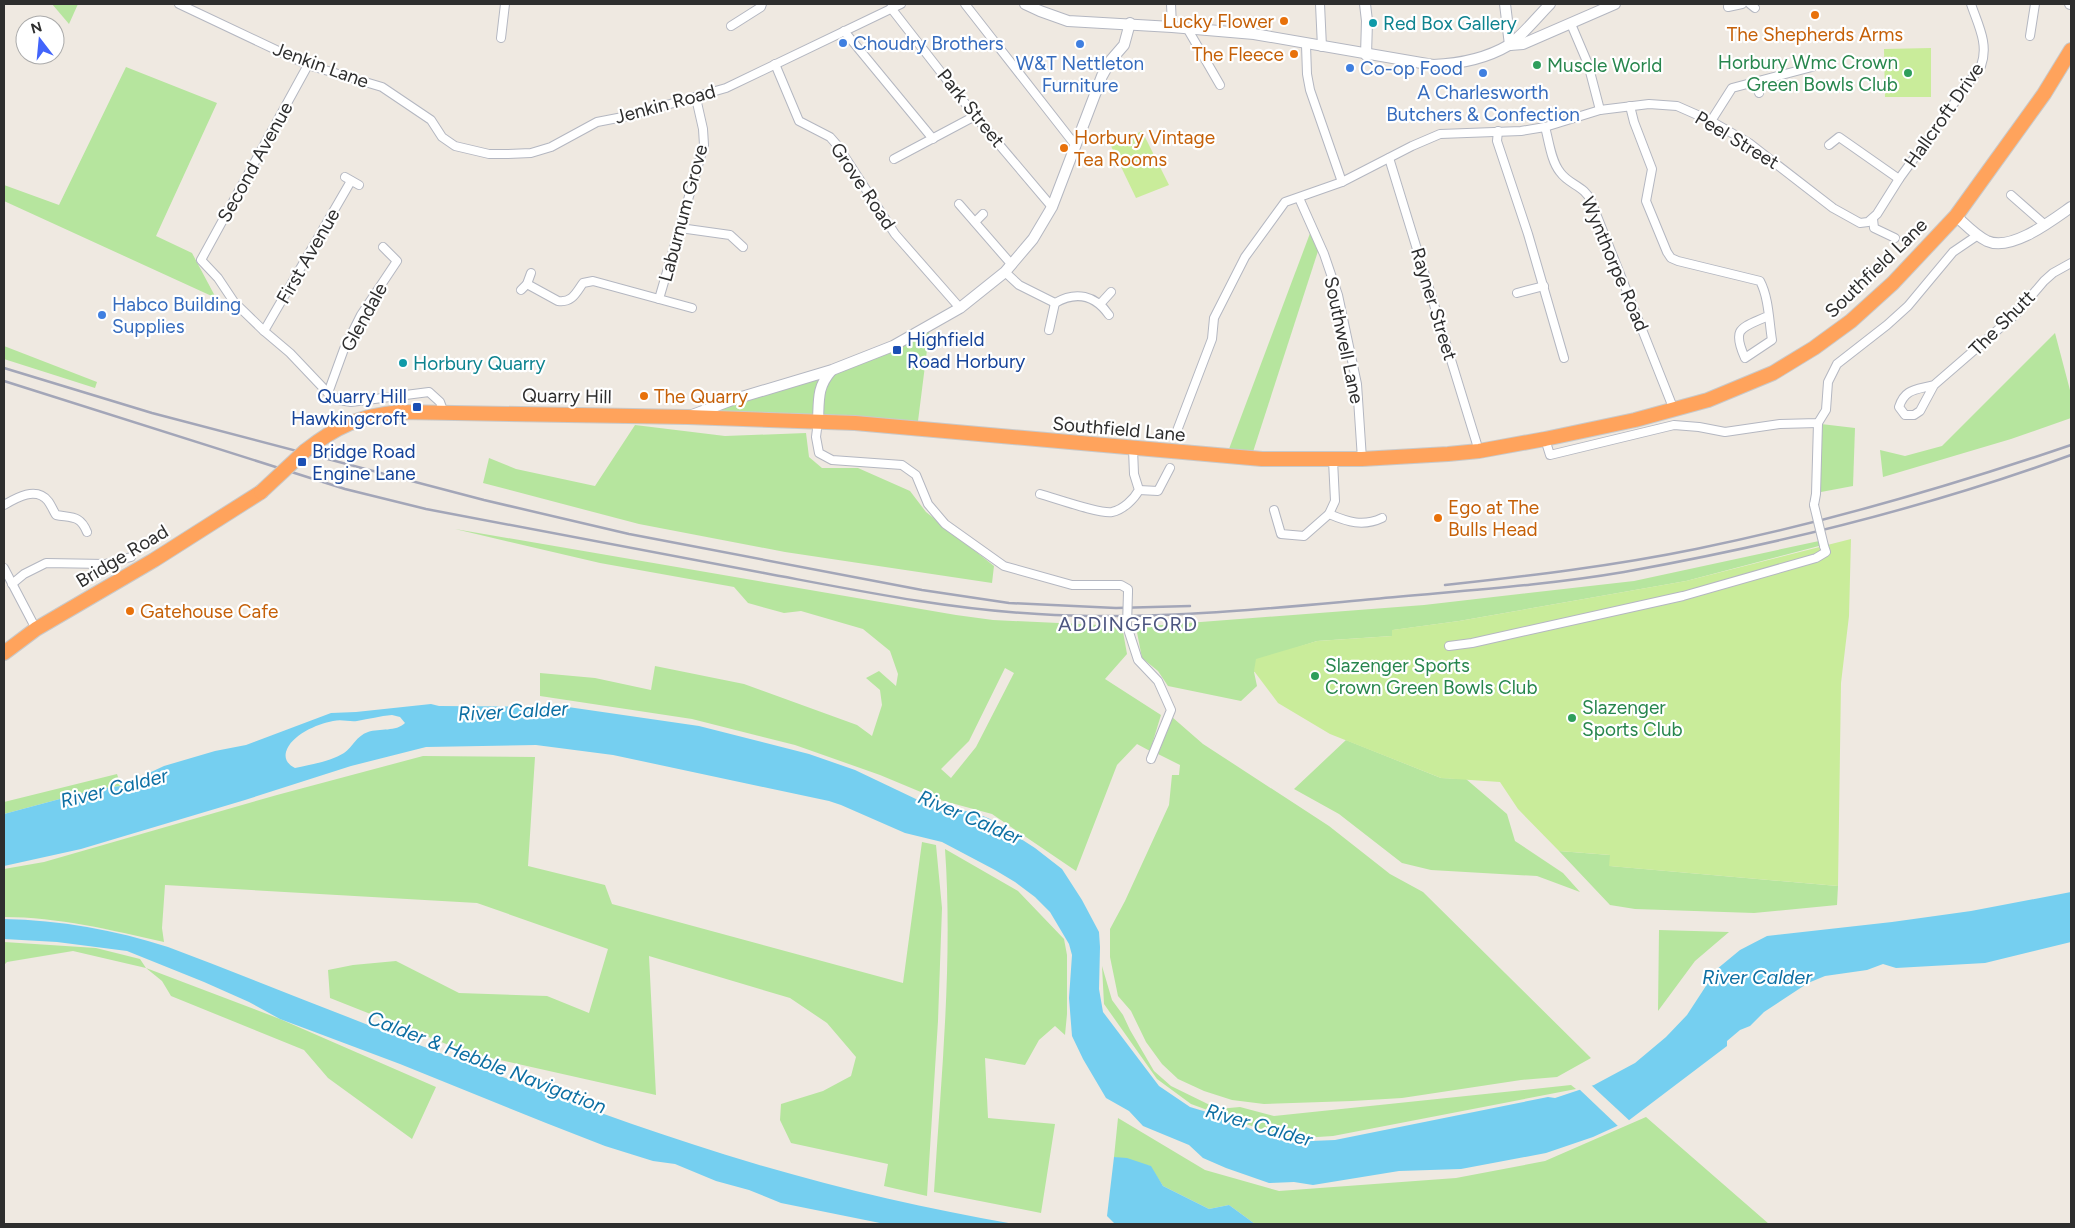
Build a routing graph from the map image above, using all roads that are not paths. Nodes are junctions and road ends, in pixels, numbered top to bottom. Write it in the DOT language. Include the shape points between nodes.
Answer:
graph roads {
  1 [pos="179,4"];
  2 [pos="506,4"];
  3 [pos="901,4"];
  4 [pos="964,4"];
  5 [pos="1025,4"];
  6 [pos="1171,4"];
  7 [pos="1320,4"];
  8 [pos="1365,4"];
  9 [pos="1505,4"];
  10 [pos="1550,4"];
  11 [pos="1615,4"];
  12 [pos="1742,4"];
  13 [pos="1971,4"];
  14 [pos="2034,4"];
  15 [pos="762,5"];
  16 [pos="1728,7"];
  17 [pos="891,8"];
  18 [pos="1130,23"];
  19 [pos="1571,24"];
  20 [pos="730,26"];
  21 [pos="1172,26"];
  22 [pos="1187,28"];
  23 [pos="844,31"];
  24 [pos="2030,36"];
  25 [pos="501,38"];
  26 [pos="1306,44"];
  27 [pos="1510,44"];
  28 [pos="1322,47"];
  29 [pos="2071,50"];
  30 [pos="1366,55"];
  31 [pos="775,64"];
  32 [pos="308,65"];
  33 [pos="1812,67"];
  34 [pos="1755,81"];
  35 [pos="1220,85"];
  36 [pos="1759,93"];
  37 [pos="696,98"];
  38 [pos="1630,106"];
  39 [pos="1600,110"];
  40 [pos="976,116"];
  41 [pos="431,120"];
  42 [pos="1711,121"];
  43 [pos="1545,127"];
  44 [pos="1498,131"];
  45 [pos="932,139"];
  46 [pos="1829,145"];
  47 [pos="1076,146"];
  48 [pos="1389,158"];
  49 [pos="894,159"];
  50 [pos="1899,179"];
  51 [pos="1342,182"];
  52 [pos="359,186"];
  53 [pos="2010,195"];
  54 [pos="1299,198"];
  55 [pos="959,204"];
  56 [pos="1052,207"];
  57 [pos="2070,212"];
  58 [pos="983,214"];
  59 [pos="1956,216"];
  60 [pos="1873,219"];
  61 [pos="975,222"];
  62 [pos="2044,224"];
  63 [pos="680,228"];
  64 [pos="1978,236"];
  65 [pos="1895,238"];
  66 [pos="383,247"];
  67 [pos="742,247"];
  68 [pos="2071,263"];
  69 [pos="1009,268"];
  70 [pos="531,273"];
  71 [pos="527,284"];
  72 [pos="1544,286"];
  73 [pos="521,290"];
  74 [pos="1111,292"];
  75 [pos="1518,293"];
  76 [pos="659,300"];
  77 [pos="1055,303"];
  78 [pos="1101,303"];
  79 [pos="692,308"];
  80 [pos="960,308"];
  81 [pos="1109,315"];
  82 [pos="1768,316"];
  83 [pos="1048,330"];
  84 [pos="264,332"];
  85 [pos="1565,352"];
  86 [pos="832,370"];
  87 [pos="1934,386"];
  88 [pos="328,394"];
  89 [pos="1674,410"];
  90 [pos="444,413"];
  91 [pos="688,417"];
  92 [pos="818,421"];
  93 [pos="1818,423"];
  94 [pos="1175,436"];
  95 [pos="1545,439"];
  96 [pos="1133,448"];
  97 [pos="305,451"];
  98 [pos="1479,451"];
  99 [pos="1333,460"];
  100 [pos="1362,460"];
  101 [pos="1170,468"];
  102 [pos="1138,490"];
  103 [pos="1040,494"];
  104 [pos="4,505"];
  105 [pos="1274,510"];
  106 [pos="1329,514"];
  107 [pos="1382,518"];
  108 [pos="87,532"];
  109 [pos="130,557"];
  110 [pos="4,568"];
  111 [pos="12,584"];
  112 [pos="36,629"];
  113 [pos="1449,646"];
  114 [pos="4,653"];
  115 [pos="1151,759"];
  1 -- 32 [label="street, Jenkin Lane"];
  2 -- 25 [label="street"];
  3 -- 17 [label="street, Jenkin Road"];
  4 -- 47 [label="street"];
  5 -- 18 [label="main road" via="1068,21"];
  6 -- 21 [label="street"];
  7 -- 28 [label="street"];
  8 -- 30 [label="main road"];
  9 -- 27 [label="main road"];
  10 -- 27 [label="main road"];
  11 -- 19 [label="main road"];
  12 -- 16 [label="street"];
  13 -- 50 [label="street, Hallcroft Drive" via="1985,43 1981,66"];
  14 -- 24 [label="street"];
  15 -- 20 [label="street"];
  17 -- 23 [label="street, Jenkin Road"];
  17 -- 40 [label="street, Park Street"];
  18 -- 21 [label="main road"];
  18 -- 47 [label="main road, Quarry Hill" via="1124,45 1102,76"];
  19 -- 27 [label="main road" via="1523,44"];
  19 -- 39 [label="street" via="1588,64"];
  21 -- 22 [label="main road"];
  22 -- 26 [label="main road" via="1254,34"];
  22 -- 35 [label="street"];
  23 -- 31 [label="street, Jenkin Road"];
  23 -- 45 [label="street"];
  26 -- 28 [label="main road"];
  26 -- 51 [label="street" via="1310,90"];
  27 -- 30 [label="main road" via="1489,55 1443,64"];
  28 -- 30 [label="main road"];
  29 -- 59 [label="highway, Southfield Lane" via="2044,94"];
  31 -- 37 [label="street, Jenkin Road" via="726,88"];
  31 -- 80 [label="street, Grove Road" via="799,121 830,137 895,234"];
  32 -- 41 [label="street, Jenkin Lane" via="382,88"];
  32 -- 84 [label="street, Second Avenue" via="201,260 234,302"];
  33 -- 34 [label="street"];
  34 -- 36 [label="street"];
  34 -- 42 [label="street" via="1732,88"];
  37 -- 41 [label="street, Jenkin Road" via="597,122 531,154 489,154 455,146 442,137"];
  37 -- 63 [label="street, Laburnum Grove" via="704,145"];
  38 -- 39 [label="street, Peel Street"];
  38 -- 42 [label="street, Peel Street" via="1677,106"];
  38 -- 82 [label="street" via="1652,169 1646,201 1667,252 1678,260 1760,281"];
  39 -- 43 [label="street, Peel Street"];
  40 -- 45 [label="street"];
  40 -- 56 [label="street, Park Street"];
  42 -- 60 [label="street, Peel Street" via="1749,143 1833,208 1860,223"];
  43 -- 44 [label="street, Peel Street"];
  43 -- 89 [label="street, Wynthorpe Road" via="1560,173 1586,191 1592,201"];
  44 -- 48 [label="street, Peel Street" via="1440,134"];
  44 -- 72 [label="street" via="1498,141 1517,188"];
  45 -- 49 [label="street"];
  46 -- 50 [label="street" via="1838,137"];
  47 -- 56 [label="main road, Quarry Hill"];
  48 -- 51 [label="street, Peel Street"];
  48 -- 98 [label="street, Rayner Street"];
  50 -- 60 [label="street, Hallcroft Drive"];
  51 -- 54 [label="street, Peel Street"];
  52 -- 84 [label="street, First Avenue" via="348,179"];
  53 -- 62 [label="street"];
  54 -- 94 [label="street, Peel Street" via="1279,207 1245,257 1214,318 1212,338"];
  54 -- 100 [label="street, Southwell Lane" via="1338,295 1357,384"];
  55 -- 61 [label="street"];
  56 -- 69 [label="main road, Quarry Hill" via="1033,239"];
  57 -- 62 [label="main road"];
  58 -- 61 [label="street"];
  59 -- 64 [label="main road"];
  59 -- 89 [label="highway, Southfield Lane" via="1885,290 1814,348 1773,373 1708,400"];
  60 -- 65 [label="street" via="1874,228"];
  61 -- 69 [label="street"];
  62 -- 64 [label="main road" via="2022,239 2007,244 1989,242"];
  63 -- 67 [label="street" via="730,235"];
  63 -- 76 [label="street, Laburnum Grove"];
  64 -- 93 [label="street" via="1953,252 1908,306 1837,364 1828,382 1826,410"];
  66 -- 88 [label="street, Glendale" via="397,260 361,315 344,349"];
  68 -- 87 [label="street, The Shutt" via="2044,281 2016,314"];
  69 -- 77 [label="street" via="1019,285"];
  69 -- 80 [label="main road, Quarry Hill"];
  70 -- 71 [label="street"];
  71 -- 73 [label="street"];
  71 -- 76 [label="street, Laburnum Grove" via="558,301 572,298 583,283 593,281"];
  72 -- 75 [label="street"];
  72 -- 85 [label="street"];
  74 -- 78 [label="street"];
  76 -- 79 [label="street, Laburnum Grove"];
  77 -- 78 [label="street" via="1079,295"];
  77 -- 83 [label="street"];
  78 -- 81 [label="street"];
  80 -- 86 [label="main road, Quarry Hill" via="894,346"];
  82 -- 82 [label="street" via="1772,340 1744,358 1737,340 1740,330"];
  84 -- 88 [label="street" via="290,353"];
  86 -- 91 [label="main road, Quarry Hill" via="735,399"];
  86 -- 92 [label="main road" via="819,391"];
  87 -- 87 [label="street, The Shutt" via="1906,393 1899,407 1904,416 1920,411"];
  88 -- 90 [label="street" via="351,402 429,392 440,402"];
  89 -- 95 [label="highway, Southfield Lane"];
  90 -- 91 [label="highway, Quarry Hill"];
  90 -- 97 [label="highway, Quarry Hill" via="376,414 328,433"];
  91 -- 92 [label="highway, Southfield Lane"];
  92 -- 96 [label="highway, Southfield Lane"];
  92 -- 115 [label="street, bridge" via="819,453 832,460 902,465 916,475 928,504 945,524 1004,566 1072,585 1121,585 1128,589 1127,626 1138,660 1158,681 1171,710"];
  93 -- 95 [label="street" via="1780,424 1725,432 1674,425 1550,455"];
  93 -- 113 [label="street, bridge" via="1814,505 1826,552 1816,558 1683,596"];
  95 -- 98 [label="highway, Southfield Lane"];
  96 -- 99 [label="highway, Southfield Lane" via="1262,459"];
  96 -- 102 [label="street"];
  97 -- 112 [label="highway, Bridge Road, bridge" via="261,492"];
  98 -- 100 [label="highway, Southfield Lane"];
  99 -- 100 [label="highway, Southfield Lane"];
  99 -- 106 [label="street" via="1335,502"];
  101 -- 102 [label="street" via="1158,491"];
  102 -- 103 [label="street" via="1133,500 1112,512"];
  104 -- 108 [label="street" via="22,495 42,496 56,515 79,519"];
  105 -- 106 [label="street" via="1281,534 1304,536"];
  106 -- 107 [label="street" via="1353,524"];
  109 -- 111 [label="street" via="105,564 46,563"];
  110 -- 111 [label="street"];
  111 -- 112 [label="street"];
  112 -- 114 [label="highway, Bridge Road"];
}
